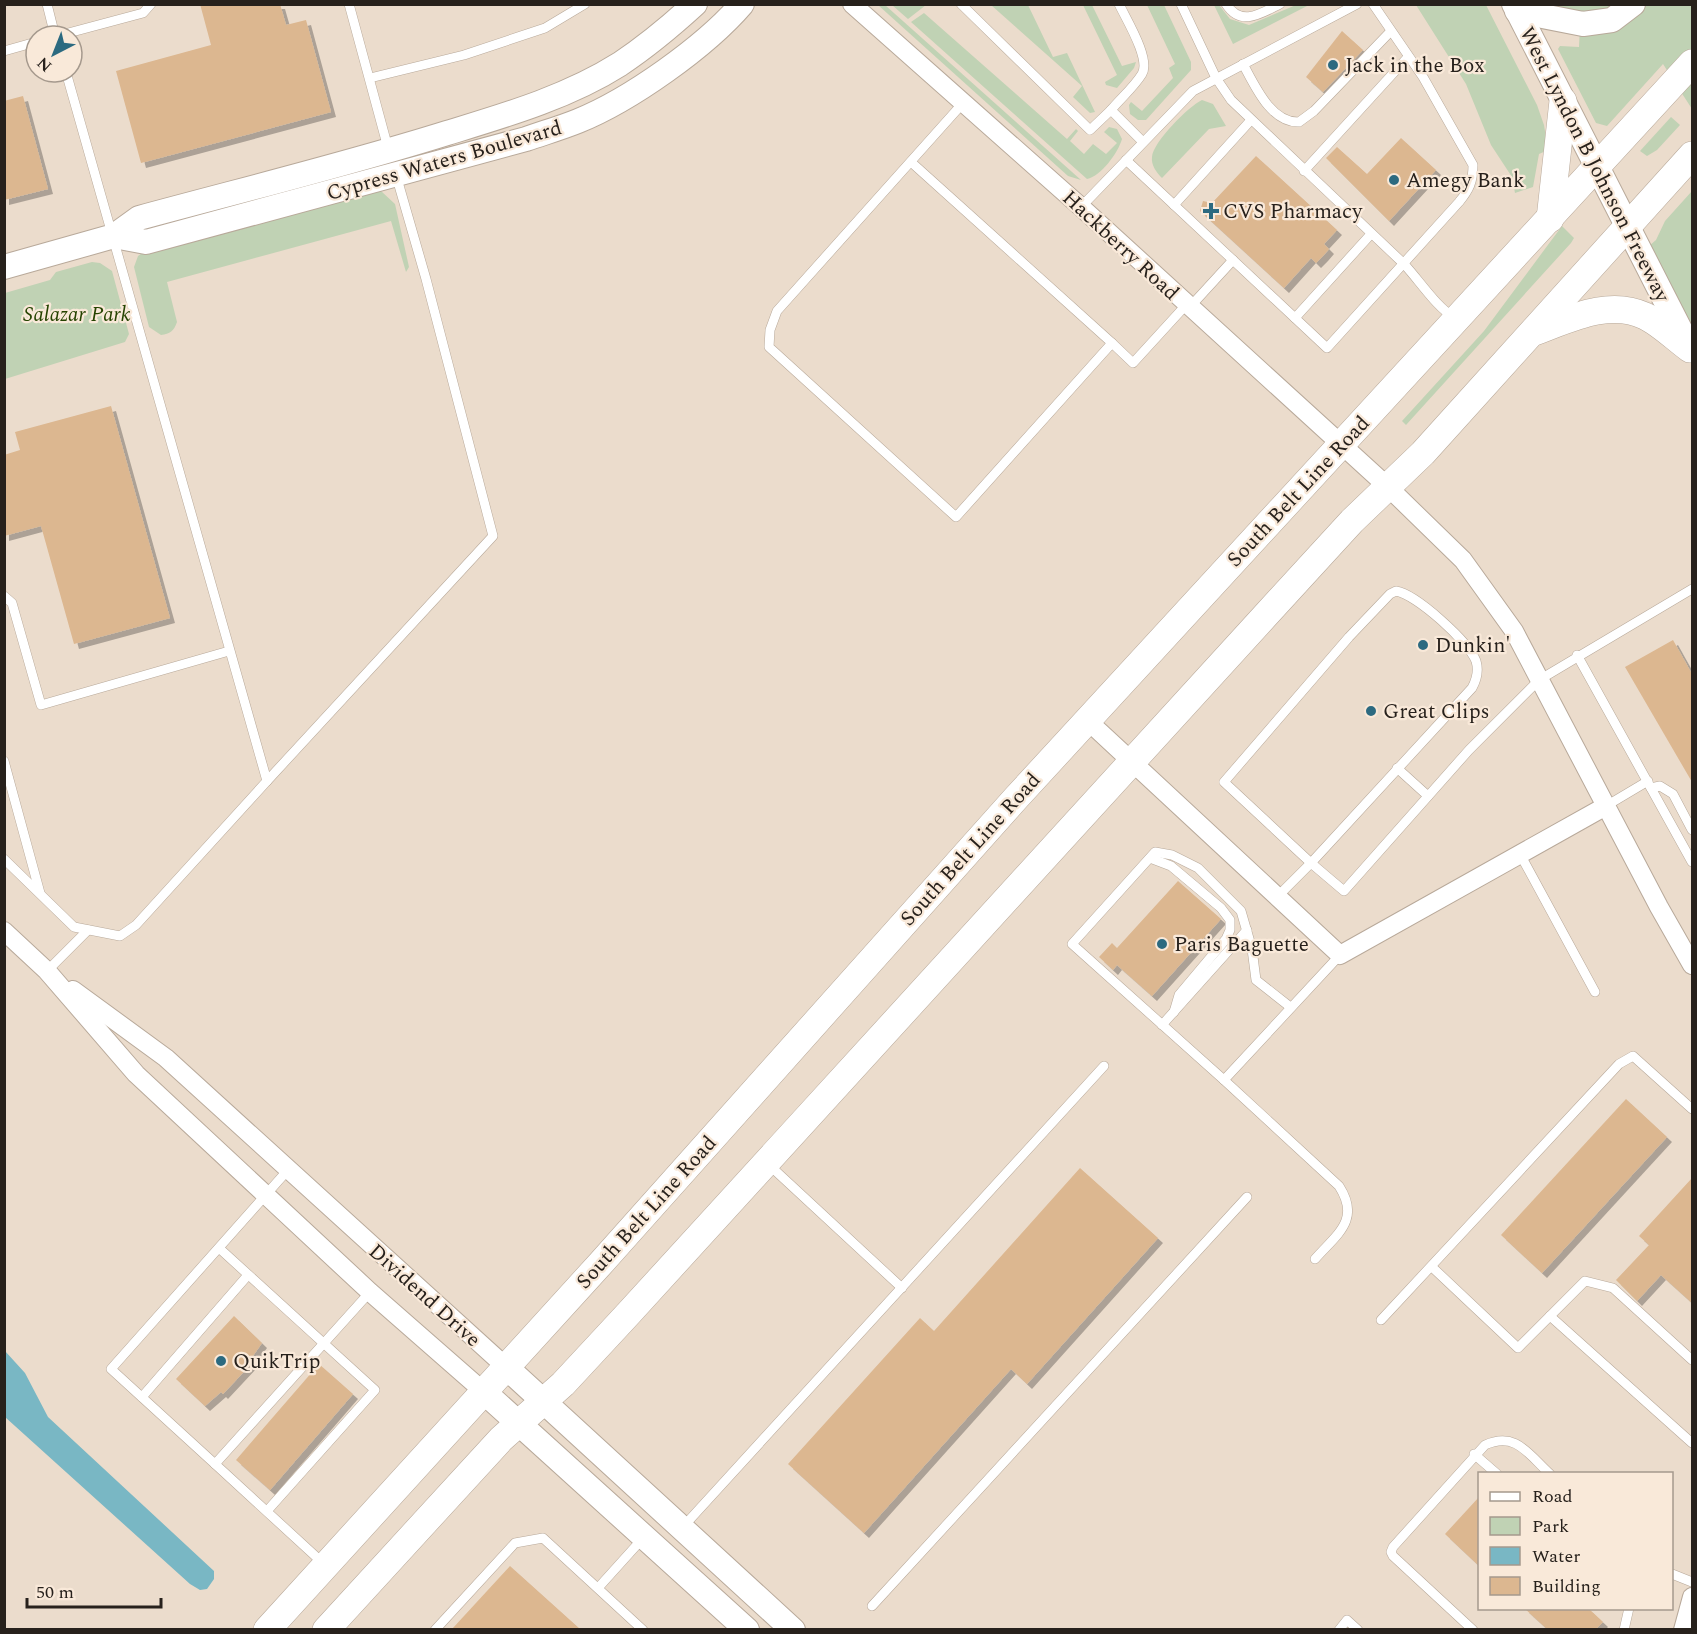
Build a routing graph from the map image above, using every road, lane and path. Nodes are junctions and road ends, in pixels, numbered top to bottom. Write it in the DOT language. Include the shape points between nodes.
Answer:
graph roads {
  1 [pos="47,4"];
  2 [pos="151,4"];
  3 [pos="349,4"];
  4 [pos="585,4"];
  5 [pos="695,4"];
  6 [pos="742,4"];
  7 [pos="852,4"];
  8 [pos="961,4"];
  9 [pos="1119,4"];
  10 [pos="1181,4"];
  11 [pos="1226,4"];
  12 [pos="1280,4"];
  13 [pos="1357,4"];
  14 [pos="1373,4"];
  15 [pos="1633,4"];
  16 [pos="1515,8"];
  17 [pos="53,24"];
  18 [pos="84,29"];
  19 [pos="1390,32"];
  20 [pos="24,45"];
  21 [pos="4,51"];
  22 [pos="1408,57"];
  23 [pos="1243,64"];
  24 [pos="1687,70"];
  25 [pos="370,78"];
  26 [pos="1216,78"];
  27 [pos="69,84"];
  28 [pos="1563,101"];
  29 [pos="963,103"];
  30 [pos="1111,110"];
  31 [pos="1251,120"];
  32 [pos="1143,142"];
  33 [pos="388,151"];
  34 [pos="1692,155"];
  35 [pos="1126,160"];
  36 [pos="911,162"];
  37 [pos="1598,167"];
  38 [pos="1304,171"];
  39 [pos="396,175"];
  40 [pos="1174,205"];
  41 [pos="1081,207"];
  42 [pos="1550,219"];
  43 [pos="1627,229"];
  44 [pos="1371,234"];
  45 [pos="114,237"];
  46 [pos="1233,260"];
  47 [pos="1404,264"];
  48 [pos="4,267"];
  49 [pos="1188,307"];
  50 [pos="1295,318"];
  51 [pos="1458,319"];
  52 [pos="1536,331"];
  53 [pos="1112,344"];
  54 [pos="1691,352"];
  55 [pos="1341,445"];
  56 [pos="1388,487"];
  57 [pos="1691,594"];
  58 [pos="4,596"];
  59 [pos="229,651"];
  60 [pos="1577,655"];
  61 [pos="1539,680"];
  62 [pos="1087,720"];
  63 [pos="4,761"];
  64 [pos="1132,762"];
  65 [pos="1397,768"];
  66 [pos="267,781"];
  67 [pos="1649,784"];
  68 [pos="1428,796"];
  69 [pos="1606,806"];
  70 [pos="1692,830"];
  71 [pos="1520,854"];
  72 [pos="1150,858"];
  73 [pos="4,859"];
  74 [pos="1692,862"];
  75 [pos="1311,863"];
  76 [pos="41,895"];
  77 [pos="1277,897"];
  78 [pos="88,930"];
  79 [pos="1247,930"];
  80 [pos="4,931"];
  81 [pos="1340,955"];
  82 [pos="1692,965"];
  83 [pos="47,971"];
  84 [pos="1595,992"];
  85 [pos="1289,1006"];
  86 [pos="1174,1012"];
  87 [pos="1162,1025"];
  88 [pos="1104,1066"];
  89 [pos="1224,1080"];
  90 [pos="1692,1109"];
  91 [pos="765,1162"];
  92 [pos="287,1171"];
  93 [pos="266,1195"];
  94 [pos="1247,1197"];
  95 [pos="219,1248"];
  96 [pos="1315,1259"];
  97 [pos="1432,1267"];
  98 [pos="248,1275"];
  99 [pos="902,1288"];
  100 [pos="370,1292"];
  101 [pos="1550,1316"];
  102 [pos="1381,1320"];
  103 [pos="323,1343"];
  104 [pos="1692,1360"];
  105 [pos="506,1367"];
  106 [pos="483,1391"];
  107 [pos="142,1397"];
  108 [pos="543,1401"];
  109 [pos="519,1424"];
  110 [pos="1692,1443"];
  111 [pos="1474,1454"];
  112 [pos="215,1464"];
  113 [pos="1496,1472"];
  114 [pos="1549,1472"];
  115 [pos="267,1511"];
  116 [pos="682,1528"];
  117 [pos="644,1537"];
  118 [pos="326,1565"];
  119 [pos="1673,1575"];
  120 [pos="1692,1582"];
  121 [pos="598,1588"];
  122 [pos="1692,1597"];
  123 [pos="872,1606"];
  124 [pos="1629,1610"];
  125 [pos="267,1629"];
  126 [pos="326,1629"];
  127 [pos="435,1629"];
  128 [pos="643,1629"];
  129 [pos="747,1629"];
  130 [pos="793,1629"];
  131 [pos="1339,1629"];
  132 [pos="1358,1629"];
  133 [pos="1473,1629"];
  134 [pos="1624,1629"];
  135 [pos="1683,1629"];
  1 -- 17 [label="lane"];
  2 -- 18 [label="lane" via="143,13"];
  3 -- 25 [label="lane"];
  4 -- 25 [label="lane" via="545,28"];
  5 -- 33 [label="street, Cypress Waters Boulevard" via="619,65 573,89 504,116"];
  6 -- 39 [label="street, Cypress Waters Boulevard" via="706,39 670,66 628,95 579,120"];
  7 -- 29 [label="street, Hackberry Road"];
  8 -- 30 [label="lane" via="1090,130"];
  9 -- 30 [label="lane" via="1145,66 1143,74"];
  10 -- 26 [label="lane"];
  11 -- 12 [label="lane" via="1231,12 1244,18"];
  13 -- 23 [label="lane"];
  14 -- 19 [label="lane"];
  15 -- 16 [label="street" via="1612,20 1583,24"];
  16 -- 28 [label="street, West Lyndon B Johnson Freeway"];
  19 -- 22 [label="lane"];
  19 -- 23 [label="lane" via="1299,122 1283,119 1269,106"];
  20 -- 21 [label="lane"];
  22 -- 38 [label="lane"];
  22 -- 47 [label="lane" via="1473,165 1473,178 1464,195"];
  23 -- 26 [label="lane"];
  24 -- 37 [label="main road, South Belt Line Road"];
  25 -- 33 [label="lane"];
  26 -- 31 [label="lane"];
  26 -- 32 [label="lane" via="1187,96"];
  27 -- 45 [label="lane"];
  28 -- 37 [label="street, West Lyndon B Johnson Freeway"];
  28 -- 42 [label="main road"];
  29 -- 36 [label="lane"];
  29 -- 41 [label="street, Hackberry Road"];
  30 -- 32 [label="lane"];
  31 -- 38 [label="lane"];
  31 -- 40 [label="lane"];
  32 -- 35 [label="lane"];
  33 -- 39 [label="street"];
  33 -- 45 [label="street, Cypress Waters Boulevard" via="139,218"];
  34 -- 43 [label="main road"];
  35 -- 40 [label="lane"];
  35 -- 41 [label="lane"];
  36 -- 53 [label="lane"];
  36 -- 53 [label="lane" via="777,311 769,347 956,517"];
  37 -- 42 [label="main road, South Belt Line Road"];
  37 -- 43 [label="street, West Lyndon B Johnson Freeway"];
  38 -- 44 [label="lane"];
  39 -- 45 [label="street, Cypress Waters Boulevard" via="146,242"];
  39 -- 66 [label="lane" via="493,536"];
  40 -- 46 [label="lane"];
  41 -- 49 [label="street, Hackberry Road"];
  42 -- 51 [label="main road, South Belt Line Road"];
  43 -- 52 [label="main road"];
  43 -- 54 [label="street, West Lyndon B Johnson Freeway"];
  44 -- 47 [label="lane"];
  44 -- 50 [label="lane"];
  45 -- 48 [label="street, Cypress Waters Boulevard"];
  45 -- 59 [label="lane"];
  46 -- 49 [label="lane"];
  46 -- 50 [label="lane"];
  47 -- 50 [label="lane" via="1327,348"];
  47 -- 51 [label="lane" via="1442,311"];
  49 -- 53 [label="lane" via="1133,363"];
  49 -- 55 [label="street, Hackberry Road"];
  51 -- 55 [label="main road, South Belt Line Road"];
  52 -- 54 [label="main road" via="1598,309 1620,310 1644,315"];
  52 -- 56 [label="main road"];
  55 -- 56 [label="street, Hackberry Road"];
  55 -- 62 [label="main road, South Belt Line Road"];
  56 -- 61 [label="street, Hackberry Road" via="1463,560 1514,631"];
  56 -- 64 [label="main road" via="1352,521"];
  57 -- 60 [label="lane"];
  58 -- 59 [label="lane" via="12,603 41,705"];
  59 -- 66 [label="lane"];
  60 -- 61 [label="lane"];
  60 -- 67 [label="lane"];
  61 -- 68 [label="lane"];
  61 -- 69 [label="street, Hackberry Road"];
  62 -- 64 [label="street"];
  62 -- 105 [label="main road, South Belt Line Road"];
  63 -- 76 [label="lane"];
  64 -- 77 [label="street"];
  64 -- 91 [label="main road"];
  65 -- 68 [label="lane"];
  65 -- 75 [label="lane"];
  65 -- 75 [label="lane" via="1472,688 1478,672 1468,647 1416,599 1396,591 1349,637 1224,782"];
  66 -- 78 [label="lane" via="136,925 120,936"];
  67 -- 69 [label="lane"];
  67 -- 70 [label="lane" via="1673,794"];
  67 -- 74 [label="lane"];
  68 -- 75 [label="lane" via="1344,891"];
  69 -- 71 [label="street"];
  69 -- 82 [label="street, Hackberry Road"];
  71 -- 81 [label="street"];
  71 -- 84 [label="lane"];
  72 -- 79 [label="lane" via="1155,852 1172,855 1198,868 1241,911"];
  72 -- 86 [label="lane" via="1171,866 1230,920 1226,939 1179,995"];
  72 -- 87 [label="lane" via="1072,944"];
  73 -- 76 [label="lane"];
  75 -- 77 [label="lane"];
  76 -- 78 [label="lane" via="74,927"];
  77 -- 81 [label="street"];
  78 -- 83 [label="lane"];
  79 -- 85 [label="lane" via="1256,980"];
  79 -- 86 [label="lane"];
  80 -- 83 [label="street, Dividend Drive"];
  81 -- 85 [label="lane"];
  83 -- 92 [label="street, Dividend Drive" via="166,1058"];
  83 -- 93 [label="street, Dividend Drive" via="136,1074"];
  85 -- 89 [label="lane"];
  86 -- 87 [label="lane"];
  87 -- 89 [label="lane"];
  88 -- 99 [label="lane"];
  89 -- 96 [label="lane" via="1339,1186 1349,1201 1348,1221"];
  90 -- 97 [label="lane" via="1633,1056 1619,1064"];
  91 -- 99 [label="lane"];
  91 -- 108 [label="main road" via="628,1314"];
  92 -- 93 [label="lane"];
  92 -- 105 [label="street, Dividend Drive"];
  93 -- 95 [label="lane"];
  93 -- 100 [label="street, Dividend Drive"];
  94 -- 123 [label="lane"];
  95 -- 98 [label="lane"];
  95 -- 107 [label="lane" via="111,1369"];
  97 -- 101 [label="lane" via="1518,1347"];
  97 -- 102 [label="lane"];
  98 -- 103 [label="lane"];
  98 -- 107 [label="lane"];
  99 -- 116 [label="lane"];
  100 -- 103 [label="lane"];
  100 -- 106 [label="street, Dividend Drive"];
  101 -- 104 [label="lane" via="1585,1281 1613,1288"];
  101 -- 110 [label="lane"];
  103 -- 112 [label="lane"];
  103 -- 115 [label="lane" via="375,1390"];
  105 -- 106 [label="main road, South Belt Line Road"];
  105 -- 108 [label="street, Dividend Drive"];
  106 -- 109 [label="street, Dividend Drive"];
  106 -- 118 [label="main road, South Belt Line Road"];
  107 -- 112 [label="lane"];
  108 -- 109 [label="main road"];
  108 -- 116 [label="street, Dividend Drive"];
  109 -- 117 [label="street, Dividend Drive"];
  109 -- 126 [label="main road"];
  111 -- 113 [label="lane"];
  111 -- 114 [label="lane" via="1485,1445 1507,1439"];
  111 -- 133 [label="lane" via="1391,1552"];
  112 -- 115 [label="lane"];
  115 -- 118 [label="lane"];
  116 -- 130 [label="street, Dividend Drive"];
  117 -- 121 [label="lane"];
  117 -- 129 [label="street, Dividend Drive"];
  118 -- 125 [label="main road, South Belt Line Road"];
  119 -- 120 [label="lane"];
  121 -- 127 [label="lane" via="543,1538 515,1543"];
  121 -- 128 [label="lane"];
  122 -- 135 [label="street"];
  124 -- 134 [label="lane"];
  131 -- 132 [label="lane" via="1347,1620"];
}
